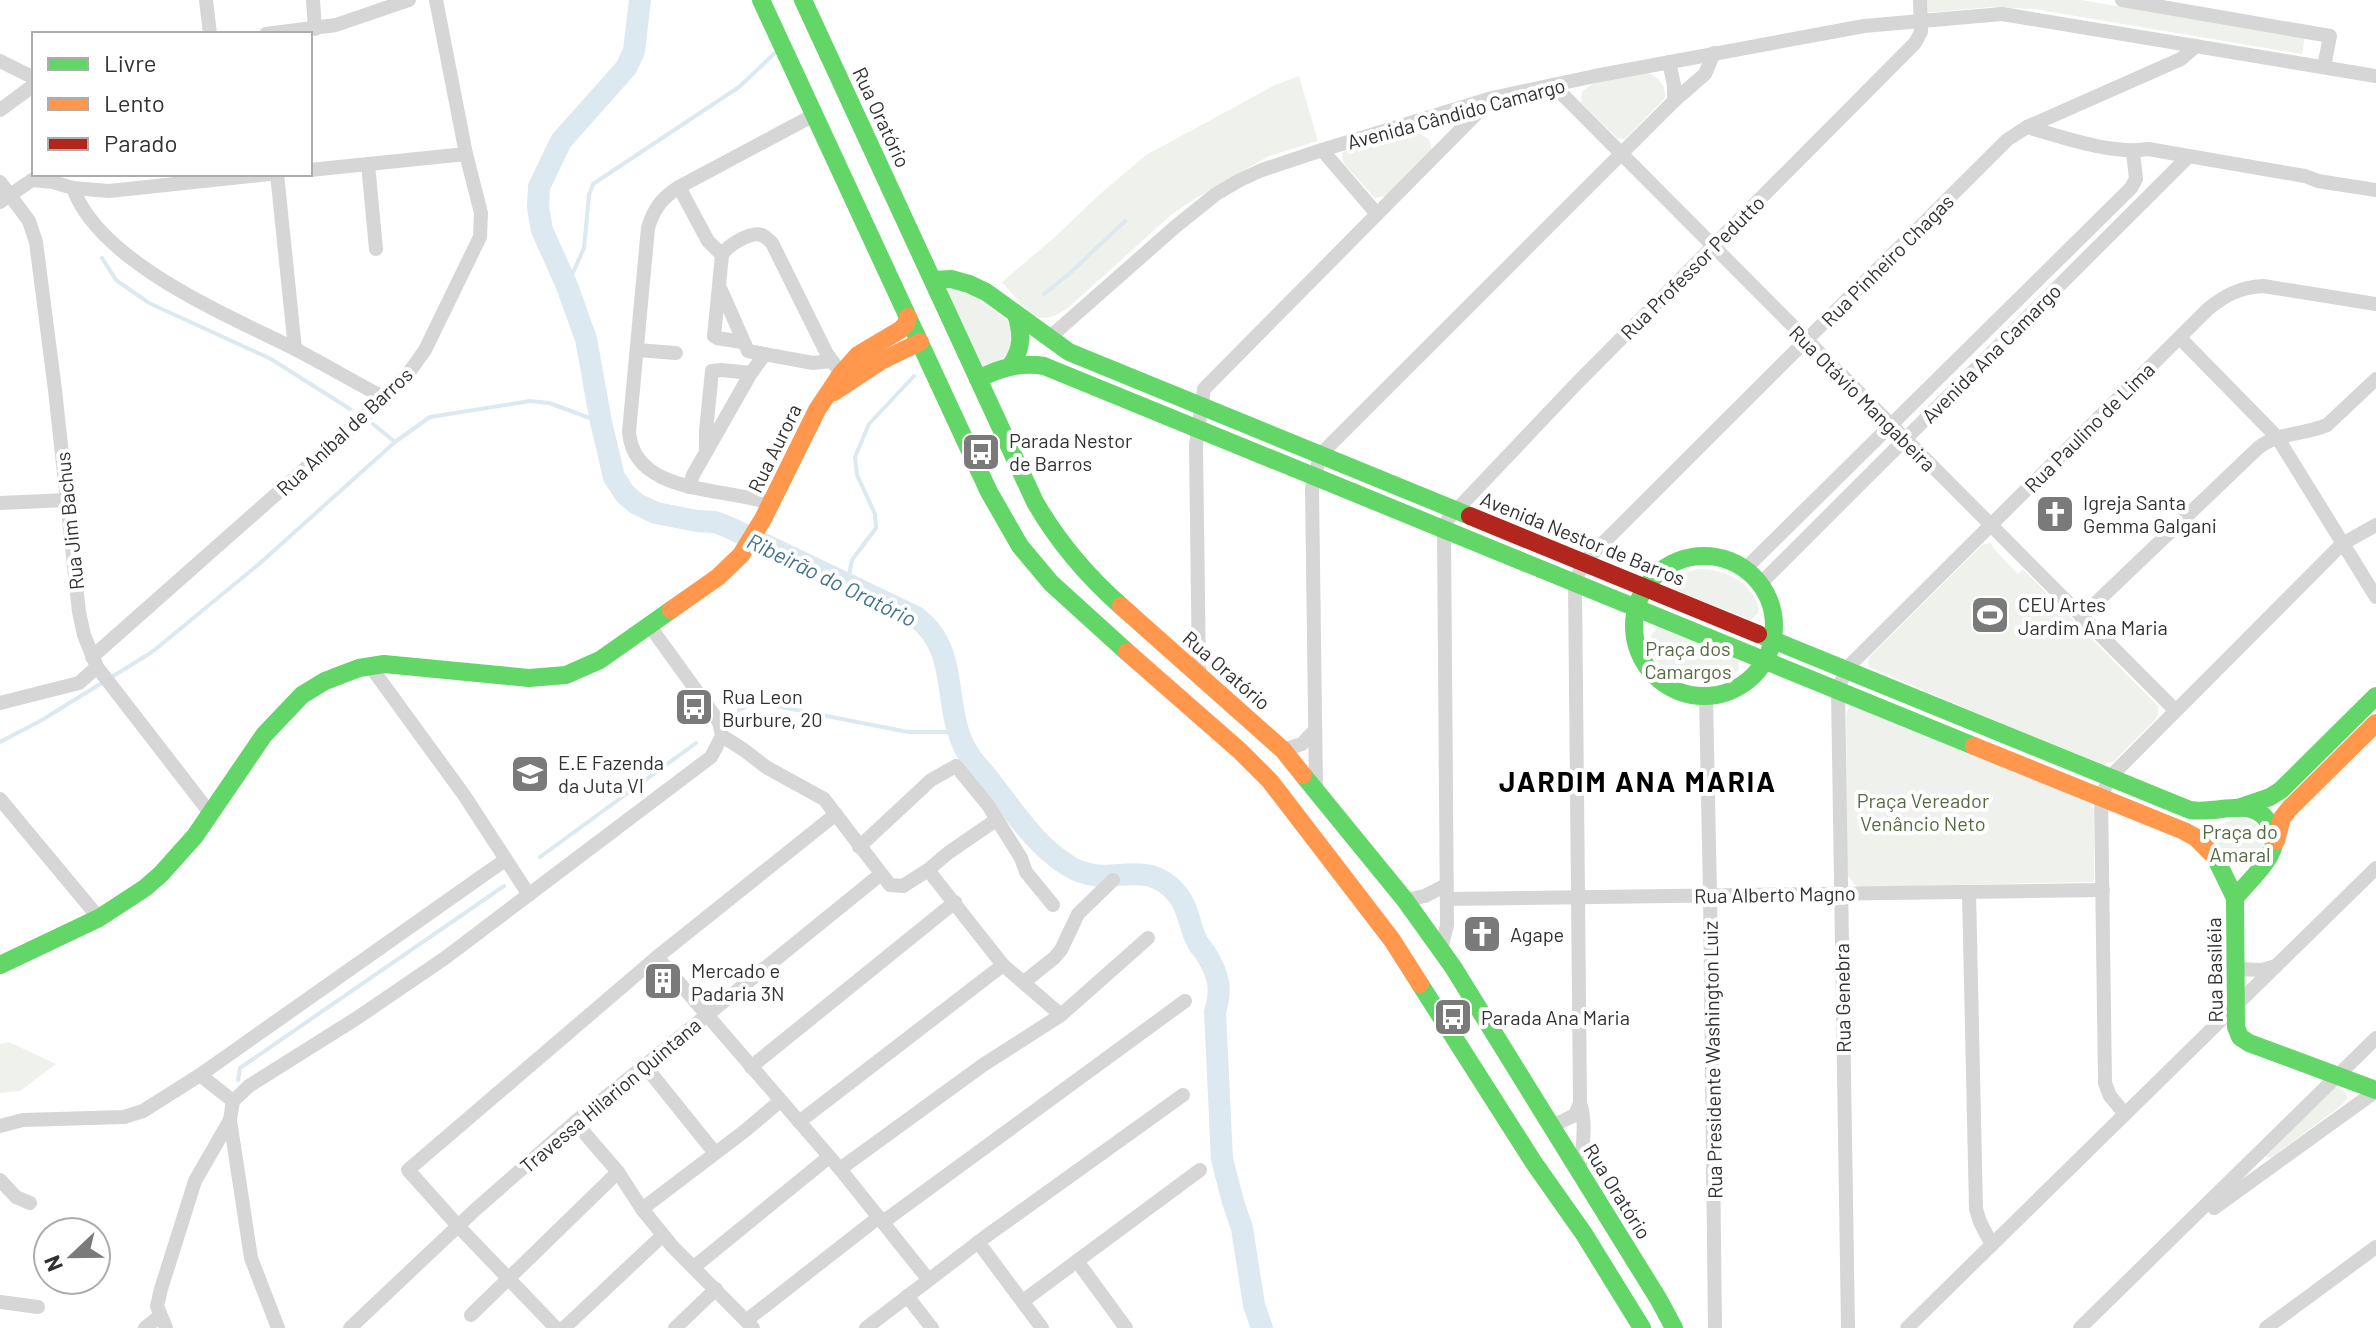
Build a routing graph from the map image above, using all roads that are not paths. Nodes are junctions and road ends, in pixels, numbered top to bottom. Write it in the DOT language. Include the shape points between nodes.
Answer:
graph roads {
  1 [pos="206,0"];
  2 [pos="313,0"];
  3 [pos="409,0"];
  4 [pos="436,0"];
  5 [pos="761,0"];
  6 [pos="1920,0"];
  7 [pos="2122,0"];
  8 [pos="807,8"];
  9 [pos="1921,21"];
  10 [pos="315,29"];
  11 [pos="210,32"];
  12 [pos="286,32"];
  13 [pos="2196,46"];
  14 [pos="1714,53"];
  15 [pos="0,61"];
  16 [pos="1669,62"];
  17 [pos="2324,67"];
  18 [pos="2376,76"];
  19 [pos="32,77"];
  20 [pos="1553,85"];
  21 [pos="32,86"];
  22 [pos="1492,98"];
  23 [pos="1674,101"];
  24 [pos="0,110"];
  25 [pos="1440,114"];
  26 [pos="814,115"];
  27 [pos="2027,127"];
  28 [pos="1444,146"];
  29 [pos="1322,150"];
  30 [pos="2133,152"];
  31 [pos="466,154"];
  32 [pos="1621,154"];
  33 [pos="2189,156"];
  34 [pos="368,164"];
  35 [pos="312,170"];
  36 [pos="250,176"];
  37 [pos="277,176"];
  38 [pos="0,182"];
  39 [pos="679,187"];
  40 [pos="73,188"];
  41 [pos="2376,190"];
  42 [pos="5,199"];
  43 [pos="1377,214"];
  44 [pos="1713,246"];
  45 [pos="376,249"];
  46 [pos="722,255"];
  47 [pos="933,280"];
  48 [pos="719,286"];
  49 [pos="2376,304"];
  50 [pos="1016,314"];
  51 [pos="907,315"];
  52 [pos="1049,338"];
  53 [pos="2180,338"];
  54 [pos="1806,340"];
  55 [pos="742,342"];
  56 [pos="920,342"];
  57 [pos="295,349"];
  58 [pos="637,350"];
  59 [pos="676,353"];
  60 [pos="765,354"];
  61 [pos="1011,365"];
  62 [pos="934,372"];
  63 [pos="751,373"];
  64 [pos="840,373"];
  65 [pos="978,379"];
  66 [pos="2376,379"];
  67 [pos="385,398"];
  68 [pos="1201,406"];
  69 [pos="1890,426"];
  70 [pos="1198,429"];
  71 [pos="2277,437"];
  72 [pos="1904,440"];
  73 [pos="706,452"];
  74 [pos="1320,455"];
  75 [pos="1313,476"];
  76 [pos="689,487"];
  77 [pos="67,500"];
  78 [pos="0,503"];
  79 [pos="1455,510"];
  80 [pos="764,517"];
  81 [pos="2376,525"];
  82 [pos="1990,526"];
  83 [pos="1444,529"];
  84 [pos="2342,544"];
  85 [pos="1583,563"];
  86 [pos="1744,570"];
  87 [pos="1575,583"];
  88 [pos="1759,585"];
  89 [pos="1644,587"];
  90 [pos="2376,597"];
  91 [pos="1636,607"];
  92 [pos="2081,617"];
  93 [pos="649,625"];
  94 [pos="1197,630"];
  95 [pos="1773,639"];
  96 [pos="1170,649"];
  97 [pos="1766,661"];
  98 [pos="370,666"];
  99 [pos="97,667"];
  100 [pos="1846,669"];
  101 [pos="1199,674"];
  102 [pos="1838,690"];
  103 [pos="1706,695"];
  104 [pos="2376,696"];
  105 [pos="0,699"];
  106 [pos="2175,710"];
  107 [pos="2359,713"];
  108 [pos="2374,725"];
  109 [pos="1315,730"];
  110 [pos="722,736"];
  111 [pos="1283,750"];
  112 [pos="2110,777"];
  113 [pos="1316,788"];
  114 [pos="2101,797"];
  115 [pos="0,799"];
  116 [pos="2233,809"];
  117 [pos="210,813"];
  118 [pos="836,814"];
  119 [pos="996,820"];
  120 [pos="2275,845"];
  121 [pos="859,847"];
  122 [pos="2215,858"];
  123 [pos="505,860"];
  124 [pos="932,866"];
  125 [pos="2261,867"];
  126 [pos="2376,868"];
  127 [pos="881,874"];
  128 [pos="1113,880"];
  129 [pos="2103,890"];
  130 [pos="1447,892"];
  131 [pos="1969,892"];
  132 [pos="1840,894"];
  133 [pos="529,895"];
  134 [pos="1710,895"];
  135 [pos="1577,897"];
  136 [pos="2235,898"];
  137 [pos="1405,900"];
  138 [pos="955,902"];
  139 [pos="1053,905"];
  140 [pos="99,918"];
  141 [pos="1148,938"];
  142 [pos="1441,949"];
  143 [pos="657,957"];
  144 [pos="0,965"];
  145 [pos="1003,965"];
  146 [pos="2276,966"];
  147 [pos="2236,969"];
  148 [pos="1024,982"];
  149 [pos="1185,1001"];
  150 [pos="2236,1004"];
  151 [pos="706,1015"];
  152 [pos="1061,1015"];
  153 [pos="2237,1033"];
  154 [pos="2205,1035"];
  155 [pos="2376,1038"];
  156 [pos="645,1066"];
  157 [pos="751,1067"];
  158 [pos="200,1075"];
  159 [pos="2336,1077"];
  160 [pos="2376,1090"];
  161 [pos="1183,1095"];
  162 [pos="233,1101"];
  163 [pos="780,1101"];
  164 [pos="1580,1103"];
  165 [pos="2125,1114"];
  166 [pos="230,1120"];
  167 [pos="575,1122"];
  168 [pos="799,1122"];
  169 [pos="0,1126"];
  170 [pos="1552,1126"];
  171 [pos="715,1153"];
  172 [pos="829,1157"];
  173 [pos="840,1169"];
  174 [pos="1579,1169"];
  175 [pos="1200,1170"];
  176 [pos="618,1172"];
  177 [pos="0,1180"];
  178 [pos="30,1203"];
  179 [pos="642,1209"];
  180 [pos="881,1220"];
  181 [pos="459,1227"];
  182 [pos="2180,1233"];
  183 [pos="663,1235"];
  184 [pos="978,1242"];
  185 [pos="1992,1245"];
  186 [pos="2376,1247"];
  187 [pos="1077,1261"];
  188 [pos="694,1267"];
  189 [pos="509,1278"];
  190 [pos="928,1279"];
  191 [pos="716,1289"];
  192 [pos="907,1296"];
  193 [pos="1023,1301"];
  194 [pos="0,1302"];
  195 [pos="38,1307"];
  196 [pos="471,1315"];
  197 [pos="163,1322"];
  198 [pos="750,1324"];
  199 [pos="145,1328"];
  200 [pos="278,1328"];
  201 [pos="350,1328"];
  202 [pos="556,1328"];
  203 [pos="564,1328"];
  204 [pos="675,1328"];
  205 [pos="866,1328"];
  206 [pos="932,1328"];
  207 [pos="1042,1328"];
  208 [pos="1126,1328"];
  209 [pos="1642,1328"];
  210 [pos="1674,1328"];
  211 [pos="1715,1328"];
  212 [pos="1848,1328"];
  213 [pos="1907,1328"];
  214 [pos="2080,1328"];
  215 [pos="2266,1328"];
  1 -- 11 [label="street"];
  2 -- 10 [label="street"];
  3 -- 10 [label="street"];
  4 -- 31 [label="street, Rua Aníbal de Barros"];
  5 -- 26 [label="street"];
  6 -- 9 [label="street"];
  7 -- 17 [label="street" via="2330,36"];
  8 -- 47 [label="street, Rua Oratório"];
  9 -- 13 [label="street, Avenida Cândido Camargo" via="2022,16"];
  9 -- 14 [label="street, Avenida Cândido Camargo"];
  9 -- 44 [label="street, Rua Professor Pedutto" via="1915,43"];
  10 -- 12 [label="street"];
  13 -- 17 [label="street, Avenida Cândido Camargo"];
  13 -- 27 [label="street, Rua Pinheiro Chagas" via="2181,59"];
  14 -- 16 [label="street, Avenida Cândido Camargo"];
  14 -- 23 [label="street" via="1705,74"];
  15 -- 19 [label="street"];
  16 -- 20 [label="street, Avenida Cândido Camargo"];
  16 -- 23 [label="street"];
  17 -- 18 [label="street, Avenida Cândido Camargo"];
  20 -- 22 [label="street, Avenida Cândido Camargo"];
  20 -- 32 [label="street, Rua Otávio Mangabeira"];
  21 -- 24 [label="street"];
  22 -- 25 [label="street, Avenida Cândido Camargo"];
  22 -- 28 [label="street"];
  23 -- 32 [label="street"];
  25 -- 28 [label="street"];
  25 -- 29 [label="street, Avenida Cândido Camargo"];
  26 -- 39 [label="street"];
  26 -- 51 [label="street"];
  27 -- 30 [label="street"];
  27 -- 54 [label="street, Rua Pinheiro Chagas" via="2001,145"];
  28 -- 43 [label="street"];
  29 -- 43 [label="street"];
  29 -- 52 [label="street, Avenida Cândido Camargo" via="1262,170 1216,194"];
  30 -- 33 [label="street" via="2148,149"];
  30 -- 69 [label="street, Avenida Ana Camargo" via="2136,179 2131,188"];
  31 -- 34 [label="street"];
  31 -- 67 [label="street, Rua Aníbal de Barros" via="481,213 480,237 425,350"];
  32 -- 44 [label="street, Rua Otávio Mangabeira"];
  32 -- 74 [label="street"];
  33 -- 41 [label="street"];
  33 -- 72 [label="street, Avenida Ana Camargo"];
  34 -- 35 [label="street"];
  34 -- 45 [label="street"];
  36 -- 40 [label="street" via="109,191"];
  37 -- 57 [label="street"];
  38 -- 42 [label="street, Rua Jim Bachus"];
  39 -- 46 [label="street" via="708,241"];
  39 -- 58 [label="street" via="656,207 648,228"];
  40 -- 42 [label="street" via="32,180"];
  40 -- 57 [label="street" via="90,219 144,268 205,306"];
  42 -- 77 [label="street, Rua Jim Bachus" via="29,221 36,242"];
  43 -- 68 [label="street" via="1207,384"];
  44 -- 54 [label="street, Rua Otávio Mangabeira"];
  44 -- 79 [label="street, Rua Professor Pedutto"];
  46 -- 48 [label="street"];
  46 -- 64 [label="street" via="753,235 765,236"];
  47 -- 50 [label="street, Avenida Nestor de Barros" via="944,277 973,284"];
  47 -- 51 [label="street, Rua Aurora" via="912,296"];
  47 -- 65 [label="street, Rua Oratório"];
  48 -- 55 [label="street"];
  48 -- 55 [label="street" via="714,336"];
  49 -- 53 [label="street, Rua Paulino de Lima" via="2274,287 2245,288 2216,303"];
  50 -- 52 [label="street, Avenida Nestor de Barros"];
  50 -- 61 [label="street" via="1021,348"];
  51 -- 56 [label="street"];
  51 -- 64 [label="street, Rua Aurora" via="900,330 858,355"];
  52 -- 68 [label="street, Avenida Nestor de Barros" via="1069,352"];
  53 -- 71 [label="street"];
  53 -- 82 [label="street, Rua Paulino de Lima"];
  54 -- 69 [label="street, Rua Otávio Mangabeira"];
  54 -- 85 [label="street, Rua Pinheiro Chagas"];
  55 -- 60 [label="street" via="748,351"];
  56 -- 62 [label="street"];
  56 -- 64 [label="street, Rua Aurora"];
  57 -- 67 [label="street"];
  58 -- 59 [label="street"];
  58 -- 76 [label="street" via="629,432 634,455 668,481"];
  60 -- 63 [label="street"];
  60 -- 64 [label="street"];
  61 -- 65 [label="street"];
  61 -- 70 [label="street" via="1044,366"];
  62 -- 65 [label="street" via="954,385"];
  62 -- 209 [label="street" via="1020,546 1065,597 1255,766 1298,816 1386,930"];
  63 -- 73 [label="street"];
  63 -- 73 [label="street" via="712,371"];
  64 -- 80 [label="street, Rua Aurora"];
  65 -- 96 [label="street, Rua Oratório" via="1057,539 1089,578"];
  66 -- 71 [label="street" via="2327,425"];
  67 -- 99 [label="street, Rua Aníbal de Barros"];
  68 -- 70 [label="street"];
  68 -- 74 [label="street, Avenida Nestor de Barros"];
  69 -- 72 [label="street, Rua Otávio Mangabeira"];
  69 -- 86 [label="street, Avenida Ana Camargo"];
  70 -- 75 [label="street"];
  70 -- 94 [label="street"];
  71 -- 84 [label="street"];
  71 -- 92 [label="street" via="2258,448"];
  72 -- 82 [label="street, Rua Otávio Mangabeira"];
  72 -- 88 [label="street, Avenida Ana Camargo"];
  73 -- 76 [label="street"];
  74 -- 75 [label="street"];
  74 -- 79 [label="street, Avenida Nestor de Barros"];
  75 -- 83 [label="street"];
  75 -- 109 [label="street"];
  76 -- 80 [label="street" via="751,496"];
  77 -- 78 [label="street"];
  77 -- 99 [label="street, Rua Jim Bachus" via="79,612"];
  79 -- 83 [label="street, Rua Professor Pedutto"];
  79 -- 85 [label="street, Avenida Nestor de Barros"];
  80 -- 93 [label="street, Rua Aurora" via="741,555 718,577"];
  81 -- 84 [label="street"];
  82 -- 92 [label="street, Rua Otávio Mangabeira"];
  82 -- 100 [label="street, Rua Paulino de Lima"];
  83 -- 87 [label="street"];
  83 -- 130 [label="street"];
  84 -- 90 [label="street"];
  84 -- 106 [label="street"];
  85 -- 87 [label="street"];
  85 -- 89 [label="street, Avenida Nestor de Barros"];
  86 -- 88 [label="street"];
  86 -- 89 [label="street" via="1718,558 1691,557 1664,567"];
  87 -- 91 [label="street"];
  87 -- 135 [label="street"];
  88 -- 95 [label="street" via="1770,605"];
  89 -- 91 [label="street"];
  89 -- 95 [label="street, Avenida Nestor de Barros"];
  91 -- 97 [label="street"];
  91 -- 103 [label="street" via="1634,631 1646,663 1672,687"];
  92 -- 106 [label="street, Rua Otávio Mangabeira"];
  93 -- 98 [label="street, Rua Aurora" via="600,660 552,677"];
  93 -- 110 [label="street" via="719,722"];
  94 -- 96 [label="street"];
  94 -- 101 [label="street"];
  95 -- 97 [label="street"];
  95 -- 100 [label="street, Avenida Nestor de Barros"];
  96 -- 101 [label="street, Rua Oratório"];
  97 -- 102 [label="street"];
  97 -- 103 [label="street" via="1740,686"];
  98 -- 117 [label="street, Rua Aurora" via="345,672 302,695 264,735"];
  98 -- 123 [label="street"];
  99 -- 105 [label="street, Rua Aníbal de Barros" via="79,683"];
  99 -- 117 [label="street, Rua Jim Bachus"];
  100 -- 102 [label="street, Rua Genebra"];
  100 -- 112 [label="street, Avenida Nestor de Barros"];
  101 -- 111 [label="street, Rua Oratório"];
  102 -- 114 [label="street"];
  102 -- 132 [label="street, Rua Genebra"];
  103 -- 134 [label="street, Rua Presidente Washington Luiz"];
  104 -- 107 [label="street"];
  106 -- 112 [label="street"];
  107 -- 108 [label="street"];
  107 -- 116 [label="street" via="2281,790"];
  108 -- 120 [label="street" via="2286,813"];
  109 -- 111 [label="street" via="1302,744"];
  109 -- 113 [label="street"];
  110 -- 118 [label="street" via="819,795"];
  110 -- 133 [label="street" via="711,757"];
  111 -- 113 [label="street, Rua Oratório"];
  112 -- 114 [label="street"];
  112 -- 116 [label="street, Avenida Nestor de Barros" via="2190,810"];
  113 -- 137 [label="street, Rua Oratório"];
  114 -- 122 [label="street" via="2190,834"];
  114 -- 129 [label="street"];
  115 -- 140 [label="street"];
  116 -- 120 [label="street" via="2252,809 2266,817"];
  116 -- 122 [label="street" via="2211,829"];
  117 -- 140 [label="street, Rua Aurora" via="161,874"];
  118 -- 121 [label="street"];
  118 -- 143 [label="street"];
  119 -- 121 [label="street" via="955,765 931,780"];
  119 -- 124 [label="street"];
  119 -- 139 [label="street" via="1026,872"];
  120 -- 125 [label="street"];
  121 -- 127 [label="street"];
  122 -- 125 [label="street" via="2241,873"];
  122 -- 136 [label="street, Rua Basiléia"];
  123 -- 133 [label="street"];
  123 -- 158 [label="street"];
  124 -- 127 [label="street" via="897,887"];
  124 -- 138 [label="street"];
  125 -- 136 [label="street, Rua Basiléia"];
  126 -- 146 [label="street"];
  127 -- 151 [label="street, Travessa Hilarion Quintana"];
  128 -- 148 [label="street" via="1078,914 1061,950"];
  129 -- 131 [label="street, Rua Alberto Magno"];
  129 -- 165 [label="street" via="2105,1083"];
  130 -- 135 [label="street, Rua Alberto Magno"];
  130 -- 137 [label="street, Rua Alberto Magno"];
  130 -- 142 [label="street"];
  131 -- 132 [label="street, Rua Alberto Magno"];
  131 -- 185 [label="street" via="1976,1209"];
  132 -- 134 [label="street, Rua Alberto Magno"];
  132 -- 212 [label="street, Rua Genebra"];
  133 -- 162 [label="street"];
  134 -- 135 [label="street, Rua Alberto Magno"];
  134 -- 211 [label="street, Rua Presidente Washington Luiz"];
  135 -- 164 [label="street"];
  136 -- 147 [label="street, Rua Basiléia"];
  137 -- 142 [label="street, Rua Oratório"];
  138 -- 145 [label="street"];
  138 -- 157 [label="street"];
  140 -- 144 [label="street, Rua Aurora"];
  141 -- 152 [label="street"];
  142 -- 170 [label="street, Rua Oratório"];
  143 -- 151 [label="street"];
  143 -- 181 [label="street" via="408,1170"];
  145 -- 148 [label="street"];
  145 -- 168 [label="street"];
  146 -- 147 [label="street"];
  146 -- 150 [label="street"];
  147 -- 150 [label="street, Rua Basiléia"];
  148 -- 152 [label="street"];
  149 -- 180 [label="street"];
  150 -- 153 [label="street, Rua Basiléia"];
  150 -- 154 [label="street"];
  151 -- 156 [label="street, Travessa Hilarion Quintana"];
  151 -- 157 [label="street"];
  152 -- 173 [label="street"];
  153 -- 154 [label="street"];
  153 -- 159 [label="street, Rua Basiléia" via="2249,1043"];
  154 -- 165 [label="street"];
  155 -- 159 [label="street"];
  156 -- 167 [label="street, Travessa Hilarion Quintana"];
  156 -- 171 [label="street"];
  157 -- 163 [label="street"];
  158 -- 162 [label="street"];
  158 -- 169 [label="street" via="124,1117 23,1120"];
  159 -- 160 [label="street, Rua Basiléia"];
  159 -- 182 [label="street"];
  160 -- 182 [label="street"];
  161 -- 184 [label="street"];
  162 -- 166 [label="street"];
  163 -- 168 [label="street"];
  163 -- 171 [label="street"];
  164 -- 170 [label="street" via="1575,1115"];
  164 -- 174 [label="street"];
  165 -- 185 [label="street"];
  166 -- 197 [label="street" via="189,1197 157,1306"];
  166 -- 200 [label="street" via="251,1258"];
  167 -- 176 [label="street"];
  167 -- 181 [label="street, Travessa Hilarion Quintana"];
  168 -- 172 [label="street"];
  170 -- 174 [label="street, Rua Oratório"];
  171 -- 179 [label="street"];
  172 -- 173 [label="street"];
  172 -- 188 [label="street"];
  173 -- 180 [label="street"];
  174 -- 210 [label="street, Rua Oratório"];
  175 -- 187 [label="street"];
  176 -- 179 [label="street"];
  176 -- 189 [label="street"];
  177 -- 178 [label="street"];
  179 -- 183 [label="street"];
  180 -- 190 [label="street"];
  180 -- 198 [label="street"];
  181 -- 189 [label="street"];
  181 -- 201 [label="street, Travessa Hilarion Quintana"];
  182 -- 214 [label="street"];
  183 -- 188 [label="street"];
  183 -- 203 [label="street"];
  184 -- 190 [label="street"];
  184 -- 193 [label="street"];
  185 -- 213 [label="street"];
  186 -- 215 [label="street"];
  187 -- 193 [label="street"];
  187 -- 208 [label="street"];
  188 -- 191 [label="street"];
  189 -- 196 [label="street"];
  189 -- 202 [label="street"];
  190 -- 192 [label="street"];
  191 -- 198 [label="street"];
  191 -- 204 [label="street"];
  192 -- 205 [label="street"];
  192 -- 206 [label="street"];
  193 -- 207 [label="street"];
  194 -- 195 [label="street"];
  197 -- 199 [label="street"];
}
